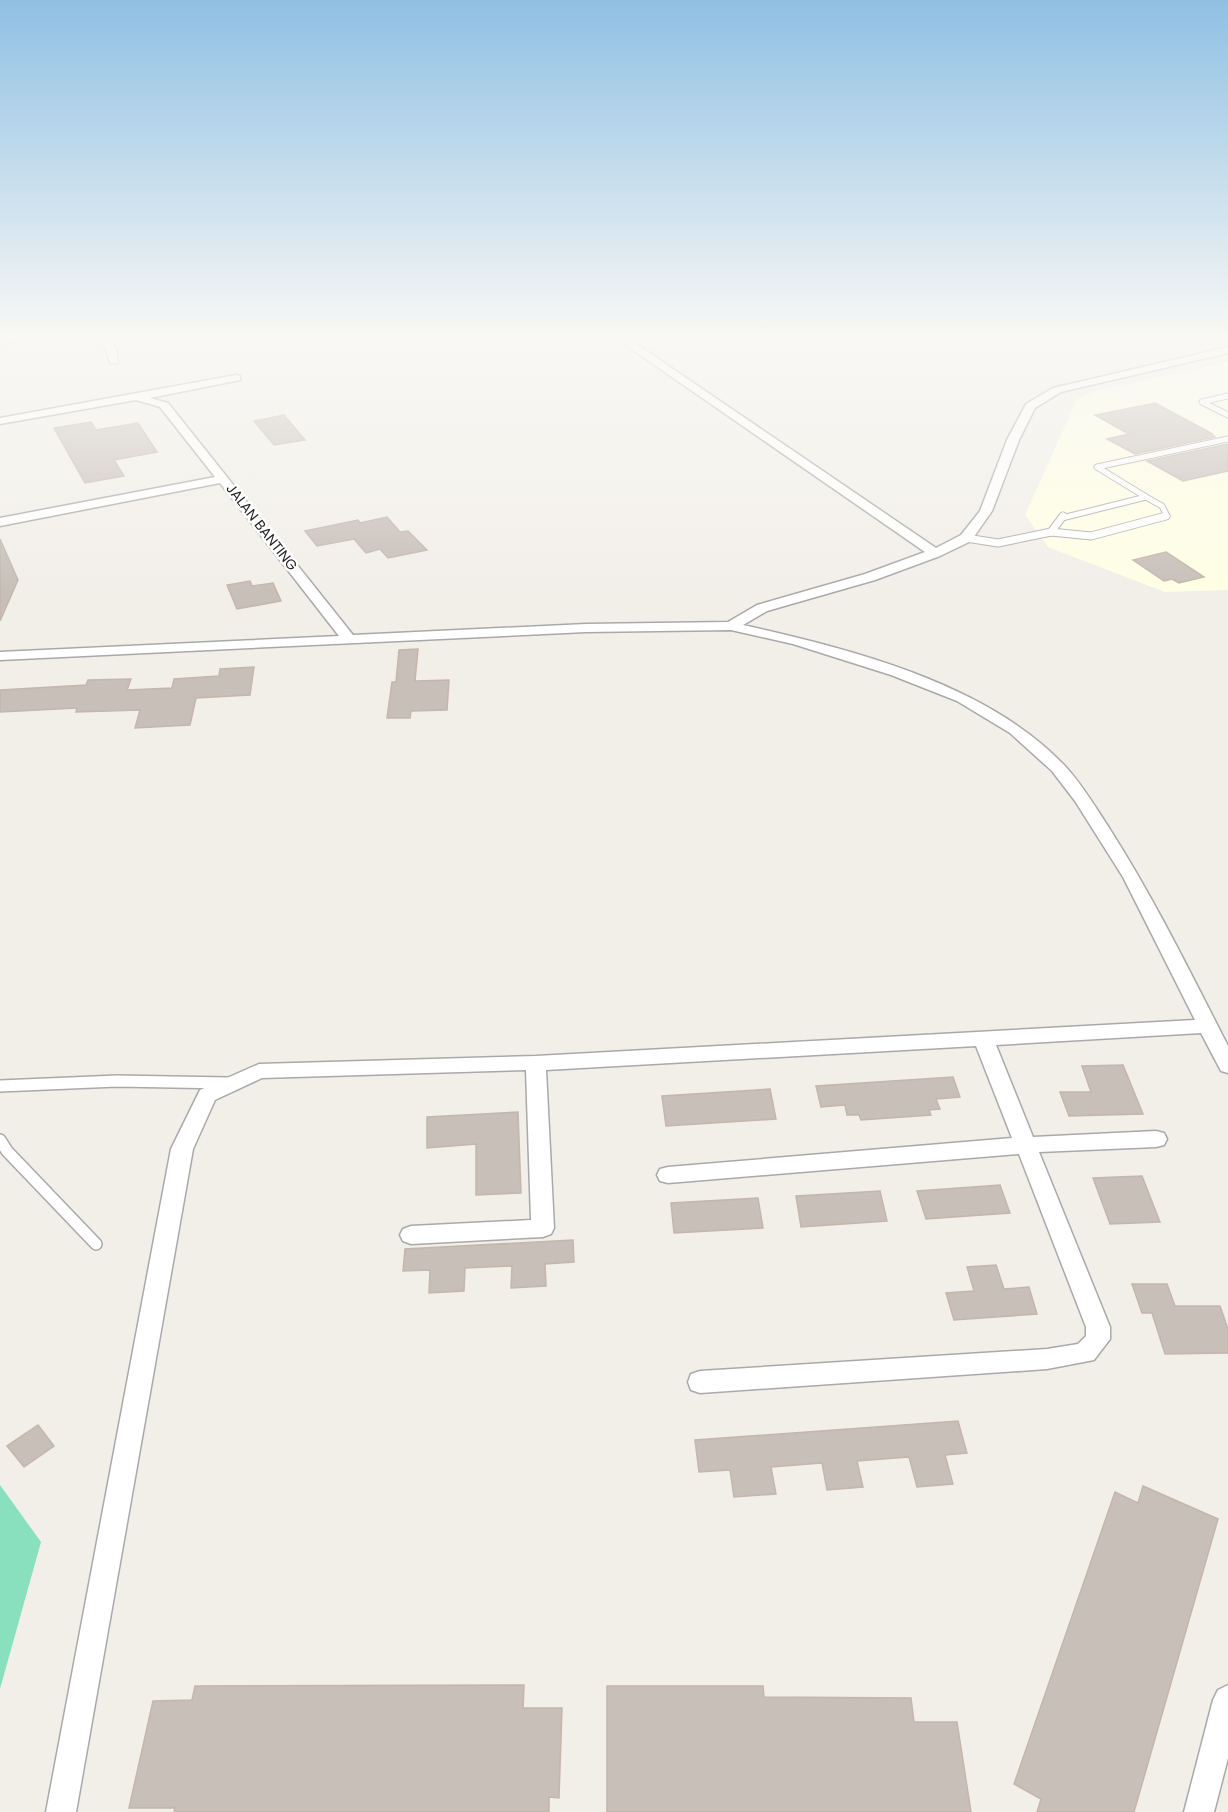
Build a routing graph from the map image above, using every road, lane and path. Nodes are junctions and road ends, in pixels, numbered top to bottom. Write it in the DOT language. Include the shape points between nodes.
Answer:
graph roads {
  1 [pos="179,422"];
  2 [pos="743,422"];
  3 [pos="1022,422"];
  4 [pos="1228,439"];
  5 [pos="224,479"];
  6 [pos="1146,497"];
  7 [pos="0,522"];
  8 [pos="1051,532"];
  9 [pos="966,538"];
  10 [pos="935,553"];
  11 [pos="731,626"];
  12 [pos="350,640"];
  13 [pos="0,656"];
  14 [pos="1207,1026"];
  15 [pos="983,1037"];
  16 [pos="536,1063"];
  17 [pos="1228,1066"];
  18 [pos="232,1083"];
  19 [pos="2,1088"];
  20 [pos="1155,1139"];
  21 [pos="0,1140"];
  22 [pos="1026,1145"];
  23 [pos="668,1175"];
  24 [pos="411,1234"];
  25 [pos="96,1244"];
  26 [pos="700,1382"];
  27 [pos="1228,1700"];
  28 [pos="61,1812"];
  29 [pos="1199,1812"];
  1 -- 5 [label="street, JALAN BANTING"];
  2 -- 10 [label="street"];
  3 -- 9 [label="street" via="986,511"];
  4 -- 6 [label="lane" via="1097,467"];
  5 -- 7 [label="street"];
  5 -- 12 [label="street, JALAN BANTING"];
  6 -- 8 [label="lane" via="1063,516"];
  6 -- 8 [label="lane" via="1162,506 1167,516 1091,536"];
  8 -- 9 [label="lane" via="998,543"];
  9 -- 10 [label="street"];
  10 -- 11 [label="street" via="870,577 762,608"];
  11 -- 12 [label="street" via="586,628"];
  11 -- 14 [label="street" via="798,641 896,672 962,698 1015,730 1058,768 1082,799 1126,867"];
  12 -- 13 [label="street"];
  14 -- 15 [label="street"];
  14 -- 17 [label="street"];
  15 -- 16 [label="street"];
  15 -- 22 [label="street"];
  16 -- 18 [label="street" via="259,1071"];
  16 -- 24 [label="street" via="543,1228"];
  18 -- 19 [label="lane" via="117,1081"];
  18 -- 28 [label="street" via="207,1095 182,1149"];
  20 -- 22 [label="street"];
  21 -- 25 [label="lane"];
  22 -- 23 [label="street"];
  22 -- 26 [label="street" via="1098,1327 1098,1339 1085,1353 1047,1359"];
  27 -- 29 [label="street"];
}
